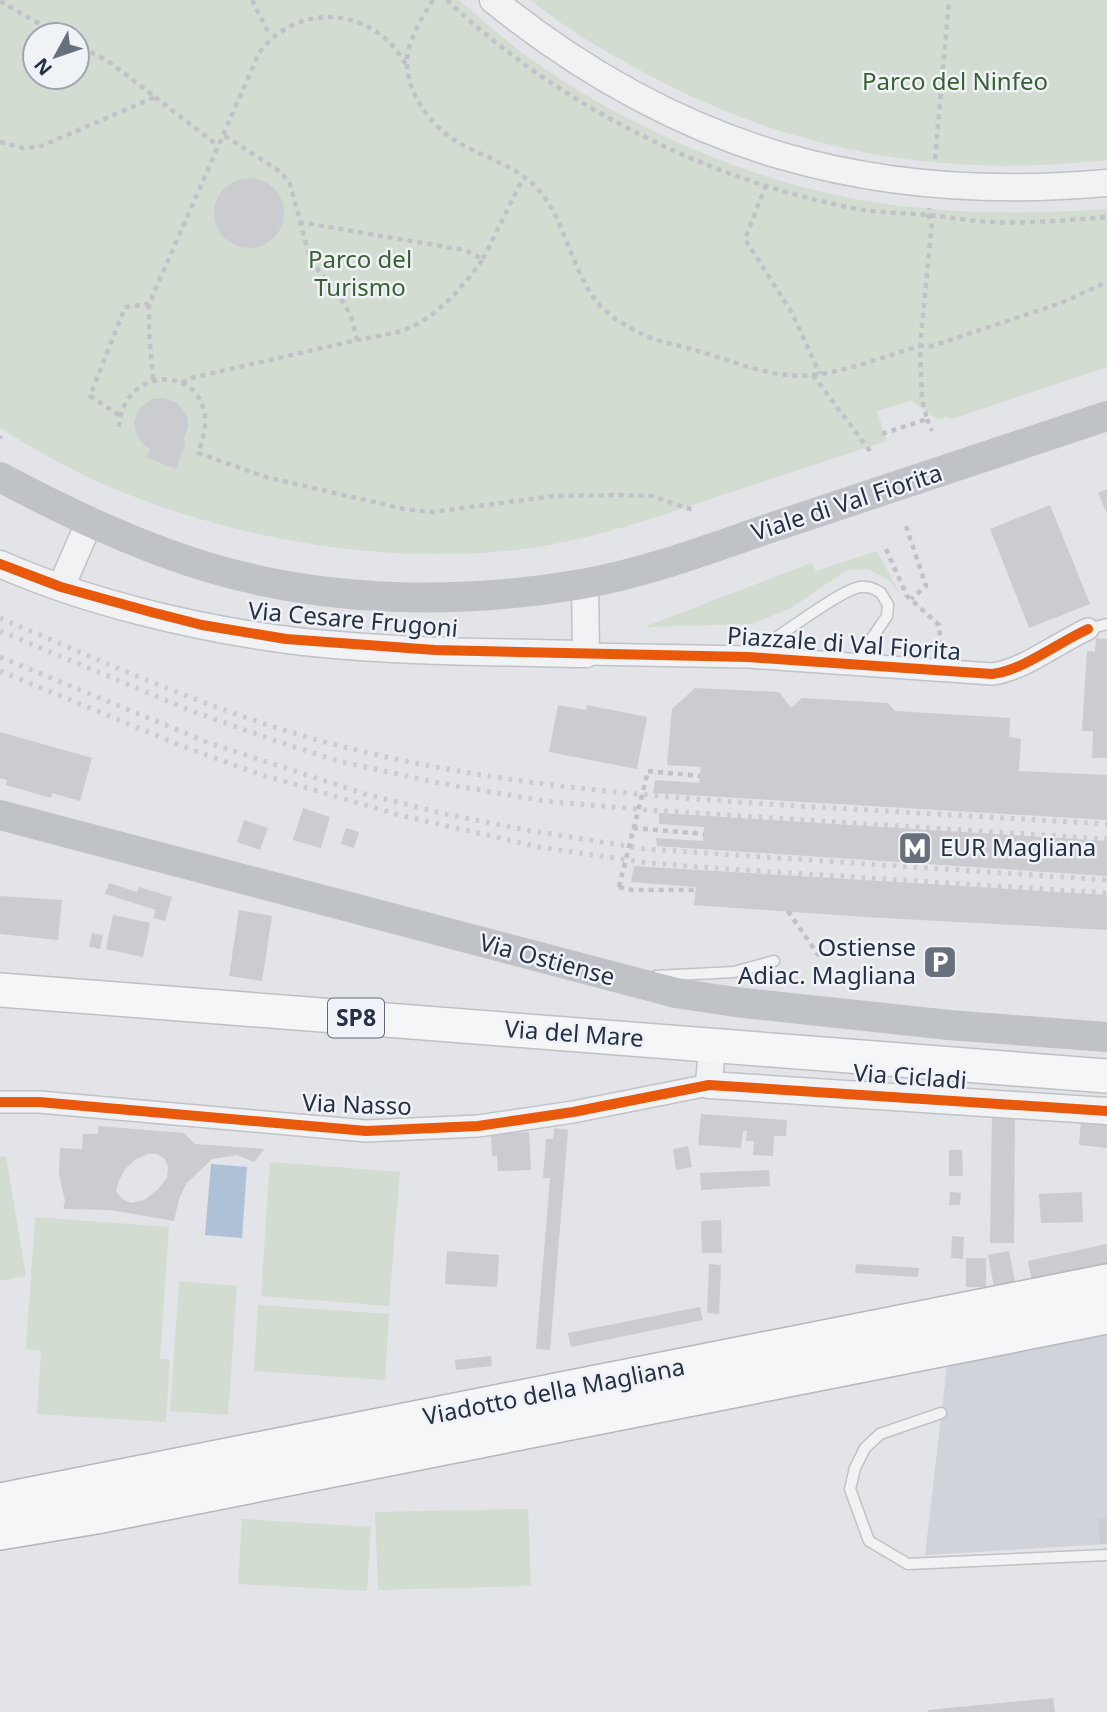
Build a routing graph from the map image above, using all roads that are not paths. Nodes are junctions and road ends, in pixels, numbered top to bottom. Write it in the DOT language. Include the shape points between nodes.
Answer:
graph roads {
  1 [pos="494,0"];
  2 [pos="1107,183"];
  3 [pos="1107,416"];
  4 [pos="0,477"];
  5 [pos="89,523"];
  6 [pos="0,564"];
  7 [pos="585,584"];
  8 [pos="61,587"];
  9 [pos="1097,626"];
  10 [pos="586,654"];
  11 [pos="748,657"];
  12 [pos="855,663"];
  13 [pos="0,815"];
  14 [pos="774,961"];
  15 [pos="617,979"];
  16 [pos="0,990"];
  17 [pos="1107,1037"];
  18 [pos="712,1044"];
  19 [pos="1107,1076"];
  20 [pos="709,1085"];
  21 [pos="0,1102"];
  22 [pos="1107,1111"];
  23 [pos="1107,1282"];
  24 [pos="1107,1316"];
  25 [pos="941,1413"];
  26 [pos="0,1501"];
  27 [pos="0,1532"];
  28 [pos="1107,1555"];
  1 -- 2 [label="street" via="565,54 649,103 710,131 790,159 931,185"];
  3 -- 7 [label="main road, Viale di Val Fiorita" via="679,558"];
  4 -- 5 [label="main road, Viale di Val Fiorita"];
  5 -- 7 [label="main road, Viale di Val Fiorita" via="210,568 327,591 448,597"];
  5 -- 8 [label="street"];
  6 -- 8 [label="street, Via Cesare Frugoni"];
  7 -- 10 [label="street"];
  8 -- 10 [label="street, Via Cesare Frugoni" via="202,625 286,639 435,650"];
  9 -- 12 [label="street, Piazzale di Val Fiorita" via="1001,673"];
  10 -- 11 [label="street, Piazzale di Val Fiorita"];
  11 -- 12 [label="street, Piazzale di Val Fiorita"];
  11 -- 12 [label="lane, Piazzale di Val Fiorita" via="843,595 866,587 881,593 888,610"];
  13 -- 15 [label="main road, Via Ostiense"];
  14 -- 15 [label="lane" via="734,972"];
  15 -- 17 [label="main road, Via Ostiense" via="710,999"];
  16 -- 18 [label="main road, Via del Mare / SP8"];
  18 -- 19 [label="main road, Via del Mare / SP8"];
  18 -- 20 [label="street"];
  20 -- 21 [label="street, Via Nasso" via="478,1126 366,1131"];
  20 -- 22 [label="street, Via Cicladi"];
  23 -- 26 [label="highway, Viadotto della Magliana"];
  24 -- 27 [label="highway, Viadotto della Magliana"];
  25 -- 28 [label="lane" via="880,1434 865,1448 850,1489 869,1541 908,1564"];
}
